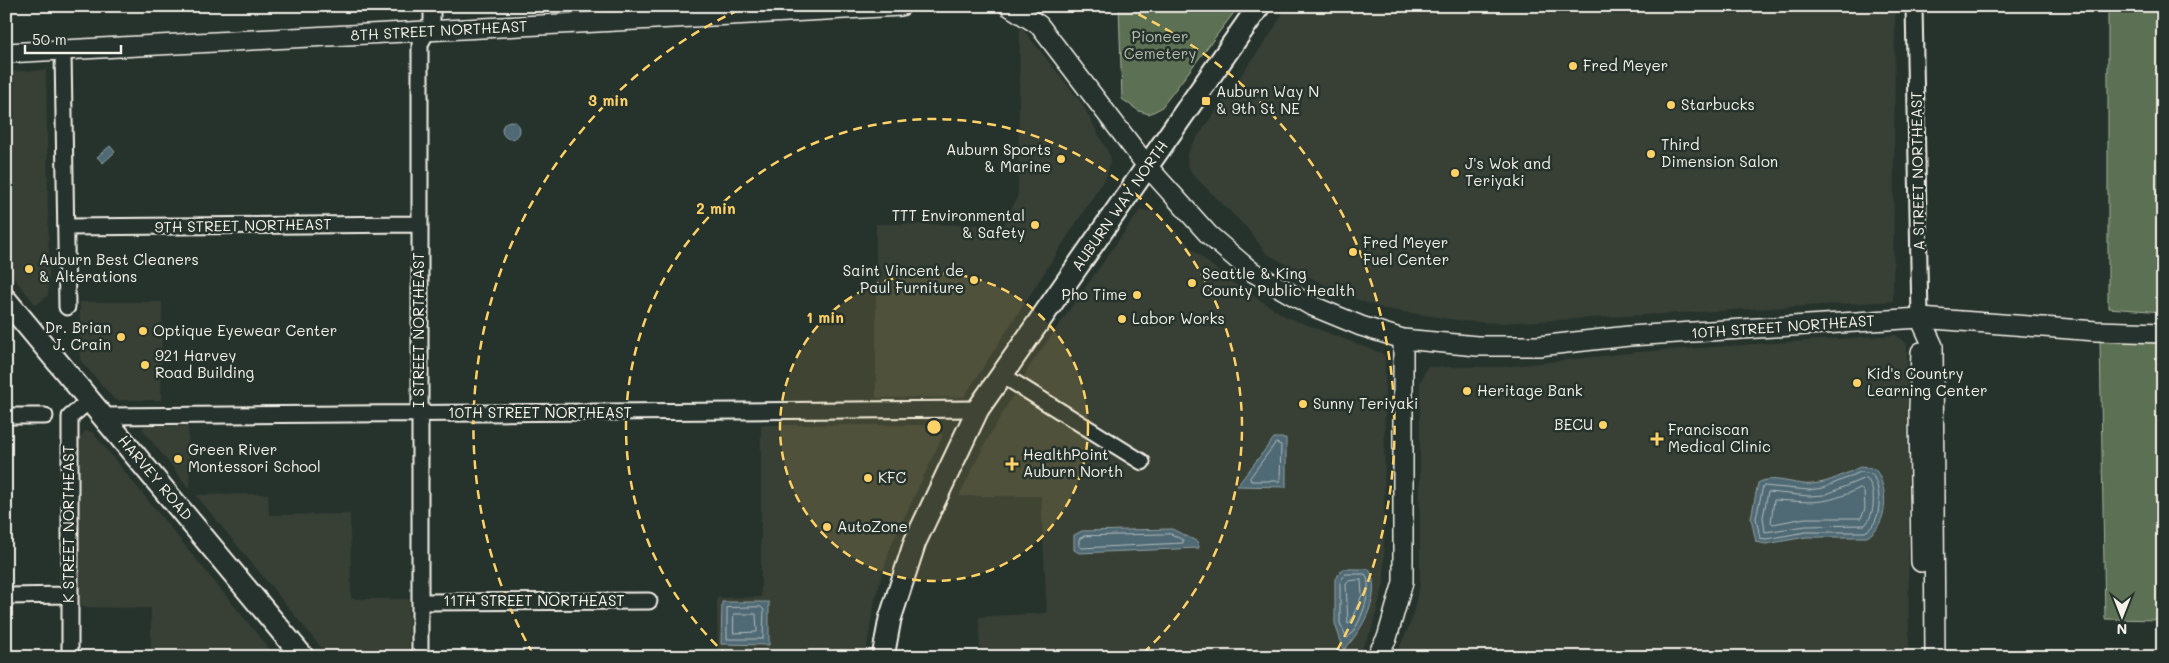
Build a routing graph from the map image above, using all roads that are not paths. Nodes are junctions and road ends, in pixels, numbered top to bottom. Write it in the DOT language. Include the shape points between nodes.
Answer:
graph roads {
  1 [pos="432,6"];
  2 [pos="901,6"];
  3 [pos="1008,6"];
  4 [pos="1259,6"];
  5 [pos="1914,6"];
  6 [pos="598,14"];
  7 [pos="426,32"];
  8 [pos="63,52"];
  9 [pos="6,53"];
  10 [pos="1147,166"];
  11 [pos="419,224"];
  12 [pos="66,228"];
  13 [pos="6,300"];
  14 [pos="67,307"];
  15 [pos="1923,326"];
  16 [pos="2163,333"];
  17 [pos="1403,339"];
  18 [pos="1002,374"];
  19 [pos="96,408"];
  20 [pos="978,409"];
  21 [pos="419,414"];
  22 [pos="6,416"];
  23 [pos="45,416"];
  24 [pos="1142,462"];
  25 [pos="69,595"];
  26 [pos="6,596"];
  27 [pos="649,601"];
  28 [pos="420,602"];
  29 [pos="70,657"];
  30 [pos="303,657"];
  31 [pos="420,657"];
  32 [pos="883,657"];
  33 [pos="1376,657"];
  34 [pos="1922,657"];
  35 [pos="1935,657"];
  1 -- 7 [label="street, I STREET NORTHEAST" via="432,22"];
  2 -- 6 [label="street, 8TH STREET NORTHEAST"];
  3 -- 10 [label="street" via="1039,25"];
  4 -- 10 [label="main road, AUBURN WAY NORTH"];
  5 -- 15 [label="street, A STREET NORTHEAST"];
  6 -- 7 [label="street, 8TH STREET NORTHEAST"];
  7 -- 8 [label="street, 8TH STREET NORTHEAST"];
  7 -- 11 [label="street, I STREET NORTHEAST" via="420,44"];
  8 -- 9 [label="street, 8TH STREET NORTHEAST"];
  8 -- 12 [label="street"];
  10 -- 17 [label="street" via="1209,235 1251,271 1324,312"];
  10 -- 18 [label="main road, AUBURN WAY NORTH"];
  11 -- 12 [label="street, 9TH STREET NORTHEAST"];
  11 -- 21 [label="street, I STREET NORTHEAST"];
  12 -- 14 [label="street"];
  13 -- 19 [label="main road, HARVEY ROAD"];
  15 -- 16 [label="street, 10TH STREET NORTHEAST"];
  15 -- 17 [label="street, 10TH STREET NORTHEAST" via="1628,336 1540,346 1477,346"];
  15 -- 34 [label="street, A STREET NORTHEAST" via="1919,408"];
  15 -- 35 [label="street, A STREET NORTHEAST" via="1934,346"];
  17 -- 33 [label="street" via="1403,575 1387,638"];
  18 -- 20 [label="main road, AUBURN WAY NORTH"];
  18 -- 24 [label="street"];
  19 -- 21 [label="street, 10TH STREET NORTHEAST"];
  19 -- 25 [label="street, K STREET NORTHEAST" via="70,417"];
  19 -- 30 [label="main road, HARVEY ROAD"];
  20 -- 21 [label="street, 10TH STREET NORTHEAST"];
  20 -- 32 [label="main road, AUBURN WAY NORTH" via="915,542 890,619"];
  21 -- 28 [label="street, I STREET NORTHEAST"];
  22 -- 23 [label="street"];
  25 -- 26 [label="street"];
  25 -- 29 [label="street, K STREET NORTHEAST"];
  27 -- 28 [label="street, 11TH STREET NORTHEAST"];
  28 -- 31 [label="street, I STREET NORTHEAST"];
}
